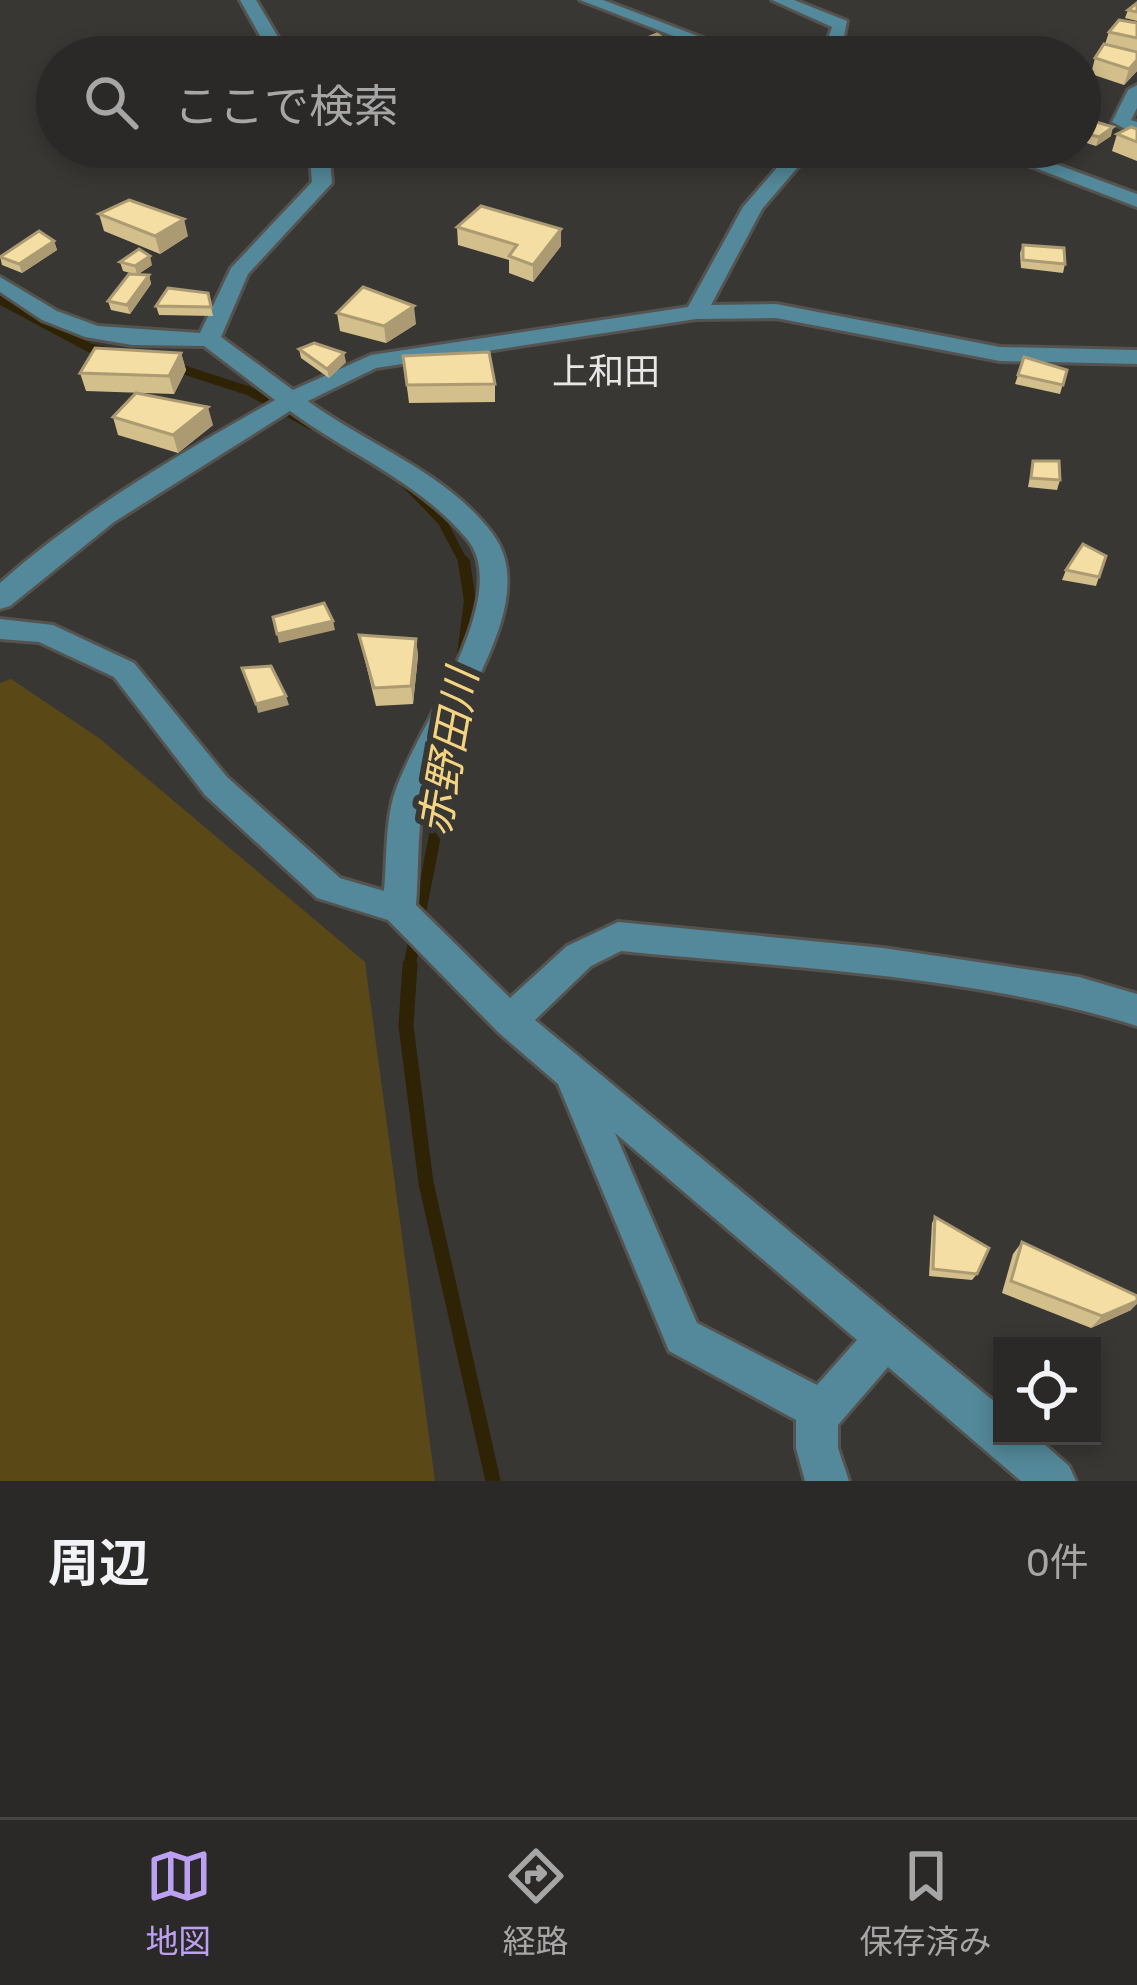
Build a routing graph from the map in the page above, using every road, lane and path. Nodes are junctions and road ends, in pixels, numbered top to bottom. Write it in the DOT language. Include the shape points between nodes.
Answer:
graph roads {
  1 [pos="248,0"];
  2 [pos="588,0"];
  3 [pos="780,0"];
  4 [pos="268,36"];
  5 [pos="687,36"];
  6 [pos="838,36"];
  7 [pos="1137,90"];
  8 [pos="1137,129"];
  9 [pos="321,168"];
  10 [pos="787,168"];
  11 [pos="1048,168"];
  12 [pos="1137,201"];
  13 [pos="0,283"];
  14 [pos="695,312"];
  15 [pos="209,338"];
  16 [pos="1137,357"];
  17 [pos="294,398"];
  18 [pos="0,599"];
  19 [pos="0,629"];
  20 [pos="399,910"];
  21 [pos="1137,1010"];
  22 [pos="510,1021"];
  23 [pos="571,1071"];
  24 [pos="888,1336"];
  25 [pos="822,1411"];
  26 [pos="993,1428"];
  27 [pos="1012,1445"];
  28 [pos="827,1481"];
  29 [pos="1054,1481"];
  1 -- 4 [label="street"];
  2 -- 5 [label="street"];
  3 -- 6 [label="street" via="841,25"];
  7 -- 8 [label="street" via="1121,122"];
  9 -- 15 [label="street" via="322,183 234,274"];
  10 -- 14 [label="street" via="753,207"];
  11 -- 12 [label="street"];
  13 -- 15 [label="street" via="53,317 100,334"];
  14 -- 16 [label="street" via="776,311 1000,354"];
  14 -- 17 [label="street" via="371,362"];
  15 -- 17 [label="street"];
  17 -- 18 [label="street" via="131,499"];
  17 -- 20 [label="street" via="425,483 483,539 496,576 482,635 409,794"];
  19 -- 20 [label="street" via="43,632 124,670 216,785 329,888"];
  20 -- 22 [label="street"];
  21 -- 22 [label="street" via="1079,992 884,963 618,936 579,956"];
  22 -- 23 [label="street"];
  23 -- 24 [label="street"];
  23 -- 25 [label="street" via="683,1337"];
  24 -- 25 [label="street"];
  24 -- 26 [label="street"];
  25 -- 28 [label="street" via="817,1448"];
  27 -- 29 [label="street"];
}
